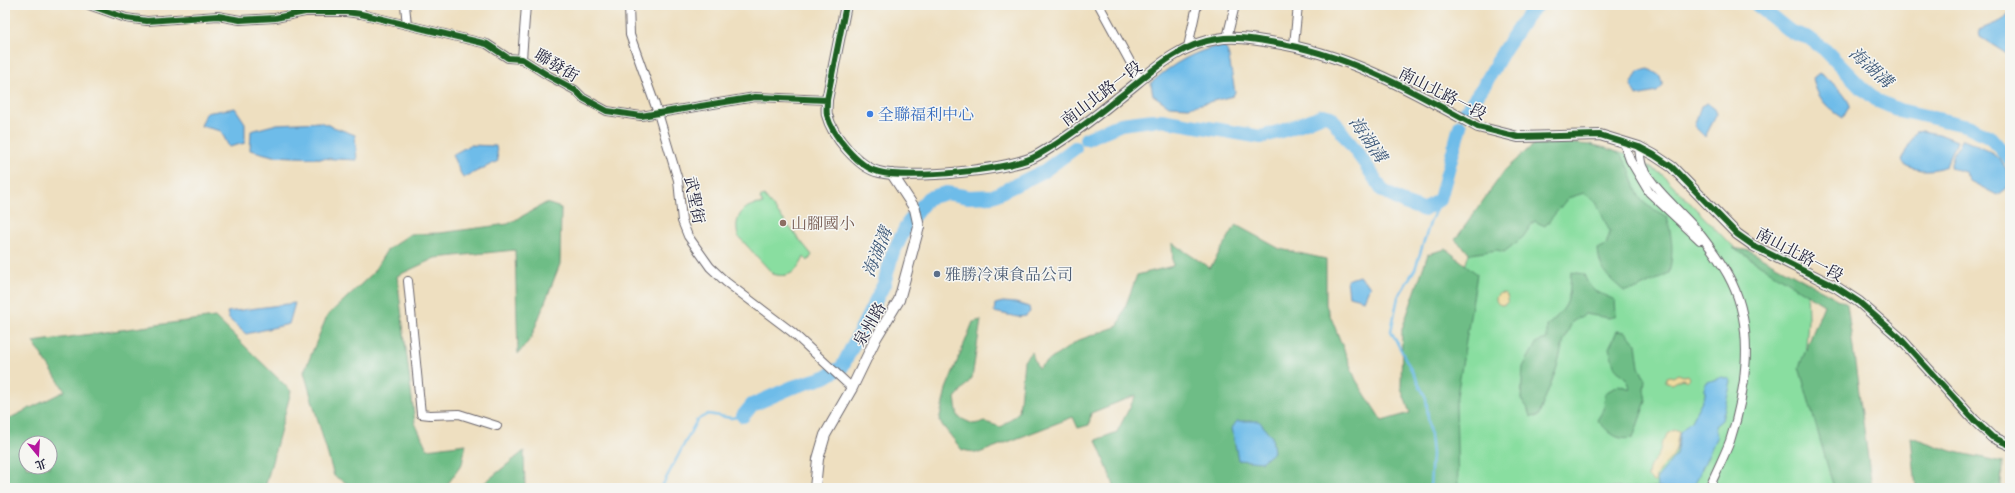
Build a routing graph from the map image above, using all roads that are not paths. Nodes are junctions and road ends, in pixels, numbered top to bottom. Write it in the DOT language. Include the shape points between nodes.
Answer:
graph roads {
  1 [pos="88,5"];
  2 [pos="360,5"];
  3 [pos="405,5"];
  4 [pos="526,5"];
  5 [pos="629,5"];
  6 [pos="846,5"];
  7 [pos="1098,5"];
  8 [pos="1197,5"];
  9 [pos="1234,5"];
  10 [pos="1298,5"];
  11 [pos="361,14"];
  12 [pos="407,25"];
  13 [pos="1227,38"];
  14 [pos="1294,45"];
  15 [pos="1188,47"];
  16 [pos="522,59"];
  17 [pos="1140,80"];
  18 [pos="827,100"];
  19 [pos="658,113"];
  20 [pos="1624,142"];
  21 [pos="1639,147"];
  22 [pos="892,174"];
  23 [pos="1705,244"];
  24 [pos="408,282"];
  25 [pos="852,388"];
  26 [pos="497,426"];
  27 [pos="2010,445"];
  28 [pos="815,488"];
  29 [pos="1709,488"];
  1 -- 11 [label="street, 聯發街" via="126,18 147,21 218,16 240,20 275,18 305,12"];
  2 -- 11 [label="street"];
  3 -- 12 [label="street"];
  4 -- 16 [label="street"];
  5 -- 19 [label="street, 武聖街" via="630,35"];
  6 -- 18 [label="street, 南山北路一段"];
  7 -- 17 [label="street"];
  8 -- 15 [label="street"];
  9 -- 13 [label="street"];
  10 -- 14 [label="street"];
  11 -- 12 [label="street, 聯發街"];
  12 -- 16 [label="street, 聯發街" via="487,44 508,58"];
  13 -- 14 [label="street, 南山北路一段"];
  13 -- 15 [label="street, 南山北路一段"];
  14 -- 20 [label="street, 南山北路一段" via="1321,52 1380,76 1478,127 1493,132 1518,137 1600,135"];
  15 -- 17 [label="street, 南山北路一段"];
  16 -- 19 [label="street, 聯發街" via="607,111 641,116"];
  17 -- 22 [label="street, 南山北路一段" via="1057,142 1022,163 977,170"];
  18 -- 19 [label="street, 聯發街" via="755,97"];
  18 -- 22 [label="street, 南山北路一段" via="826,114 841,143 865,166 878,172"];
  19 -- 25 [label="street, 武聖街" via="678,180 682,221 688,236 710,267 726,282 792,332"];
  20 -- 21 [label="street, 南山北路一段"];
  20 -- 23 [label="street" via="1630,160 1649,192"];
  21 -- 23 [label="street" via="1643,168"];
  21 -- 27 [label="street, 南山北路一段" via="1672,166 1737,234 1754,246 1829,283 1859,302 1899,337 1979,424 1992,436"];
  22 -- 25 [label="street, 泉州路" via="917,212 919,227 900,300 876,338"];
  23 -- 29 [label="street" via="1722,265 1732,284 1742,317 1746,350 1737,417"];
  24 -- 26 [label="street" via="421,414 459,414"];
  25 -- 28 [label="street, 泉州路" via="825,435 818,459"];
}
